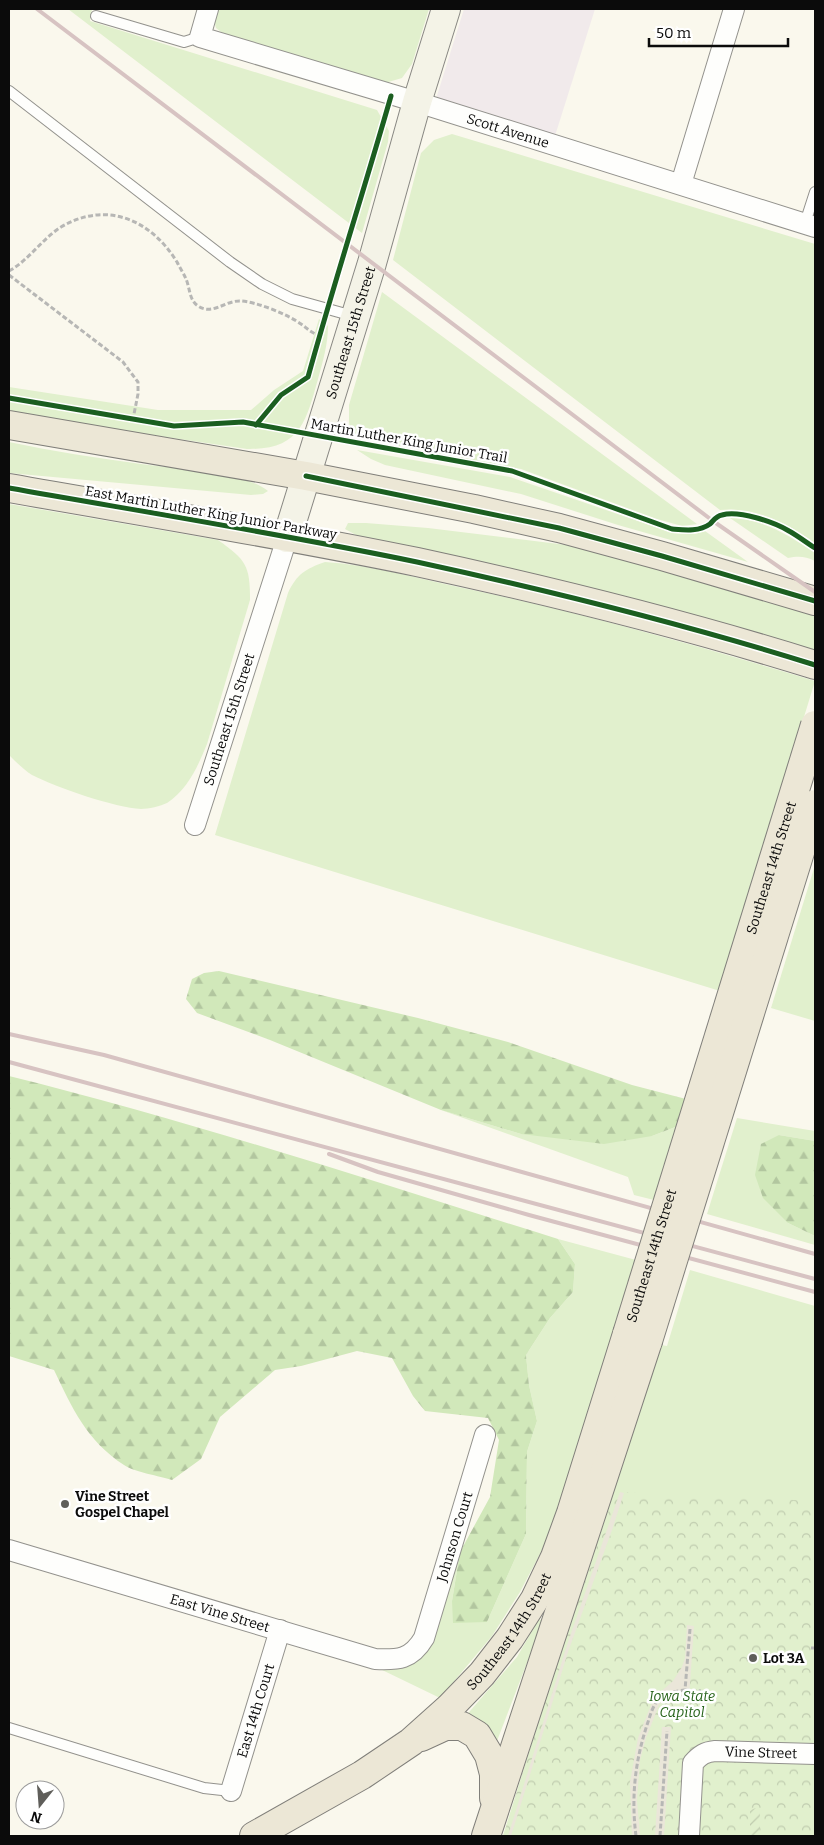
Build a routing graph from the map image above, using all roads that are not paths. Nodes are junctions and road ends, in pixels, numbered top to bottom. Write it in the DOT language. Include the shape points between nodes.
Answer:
graph roads {
  1 [pos="208,9"];
  2 [pos="446,9"];
  3 [pos="734,9"];
  4 [pos="96,16"];
  5 [pos="200,37"];
  6 [pos="9,91"];
  7 [pos="417,102"];
  8 [pos="681,184"];
  9 [pos="815,192"];
  10 [pos="810,225"];
  11 [pos="354,317"];
  12 [pos="9,425"];
  13 [pos="306,476"];
  14 [pos="9,488"];
  15 [pos="287,538"];
  16 [pos="815,600"];
  17 [pos="815,665"];
  18 [pos="815,725"];
  19 [pos="815,804"];
  20 [pos="195,825"];
  21 [pos="637,1337"];
  22 [pos="485,1435"];
  23 [pos="9,1550"];
  24 [pos="280,1630"];
  25 [pos="424,1638"];
  26 [pos="9,1728"];
  27 [pos="411,1742"];
  28 [pos="815,1754"];
  29 [pos="231,1792"];
  30 [pos="490,1826"];
  31 [pos="254,1836"];
  32 [pos="689,1836"];
  1 -- 5 [label="street"];
  2 -- 7 [label="street, Southeast 15th Street"];
  3 -- 8 [label="street"];
  4 -- 5 [label="lane" via="184,42"];
  5 -- 7 [label="street, Scott Avenue"];
  6 -- 11 [label="lane" via="262,284 292,299"];
  7 -- 8 [label="street, Scott Avenue"];
  7 -- 11 [label="street, Southeast 15th Street"];
  8 -- 10 [label="street, Scott Avenue"];
  9 -- 10 [label="lane"];
  11 -- 13 [label="street, Southeast 15th Street"];
  12 -- 13 [label="main road"];
  13 -- 15 [label="street, Southeast 15th Street"];
  13 -- 16 [label="main road" via="559,528"];
  14 -- 15 [label="main road, East Martin Luther King Junior Parkway"];
  15 -- 17 [label="main road, East Martin Luther King Junior Parkway" via="538,589 671,622"];
  15 -- 20 [label="street, Southeast 15th Street"];
  18 -- 21 [label="main road, Southeast 14th Street, bridge"];
  19 -- 21 [label="main road, Southeast 14th Street, bridge"];
  21 -- 27 [label="main road, Southeast 14th Street" via="555,1557 535,1598 482,1674"];
  21 -- 30 [label="main road, Southeast 14th Street"];
  22 -- 25 [label="street, Johnson Court"];
  23 -- 24 [label="street, East Vine Street"];
  24 -- 25 [label="street, East Vine Street" via="375,1659 406,1657 418,1648"];
  24 -- 29 [label="street, East 14th Court"];
  26 -- 29 [label="lane" via="204,1788"];
  27 -- 30 [label="main road" via="444,1726 462,1726 477,1735 489,1755 494,1774"];
  27 -- 31 [label="main road" via="362,1775"];
  28 -- 32 [label="street, Vine Street" via="715,1751 699,1756 693,1763"];
}
